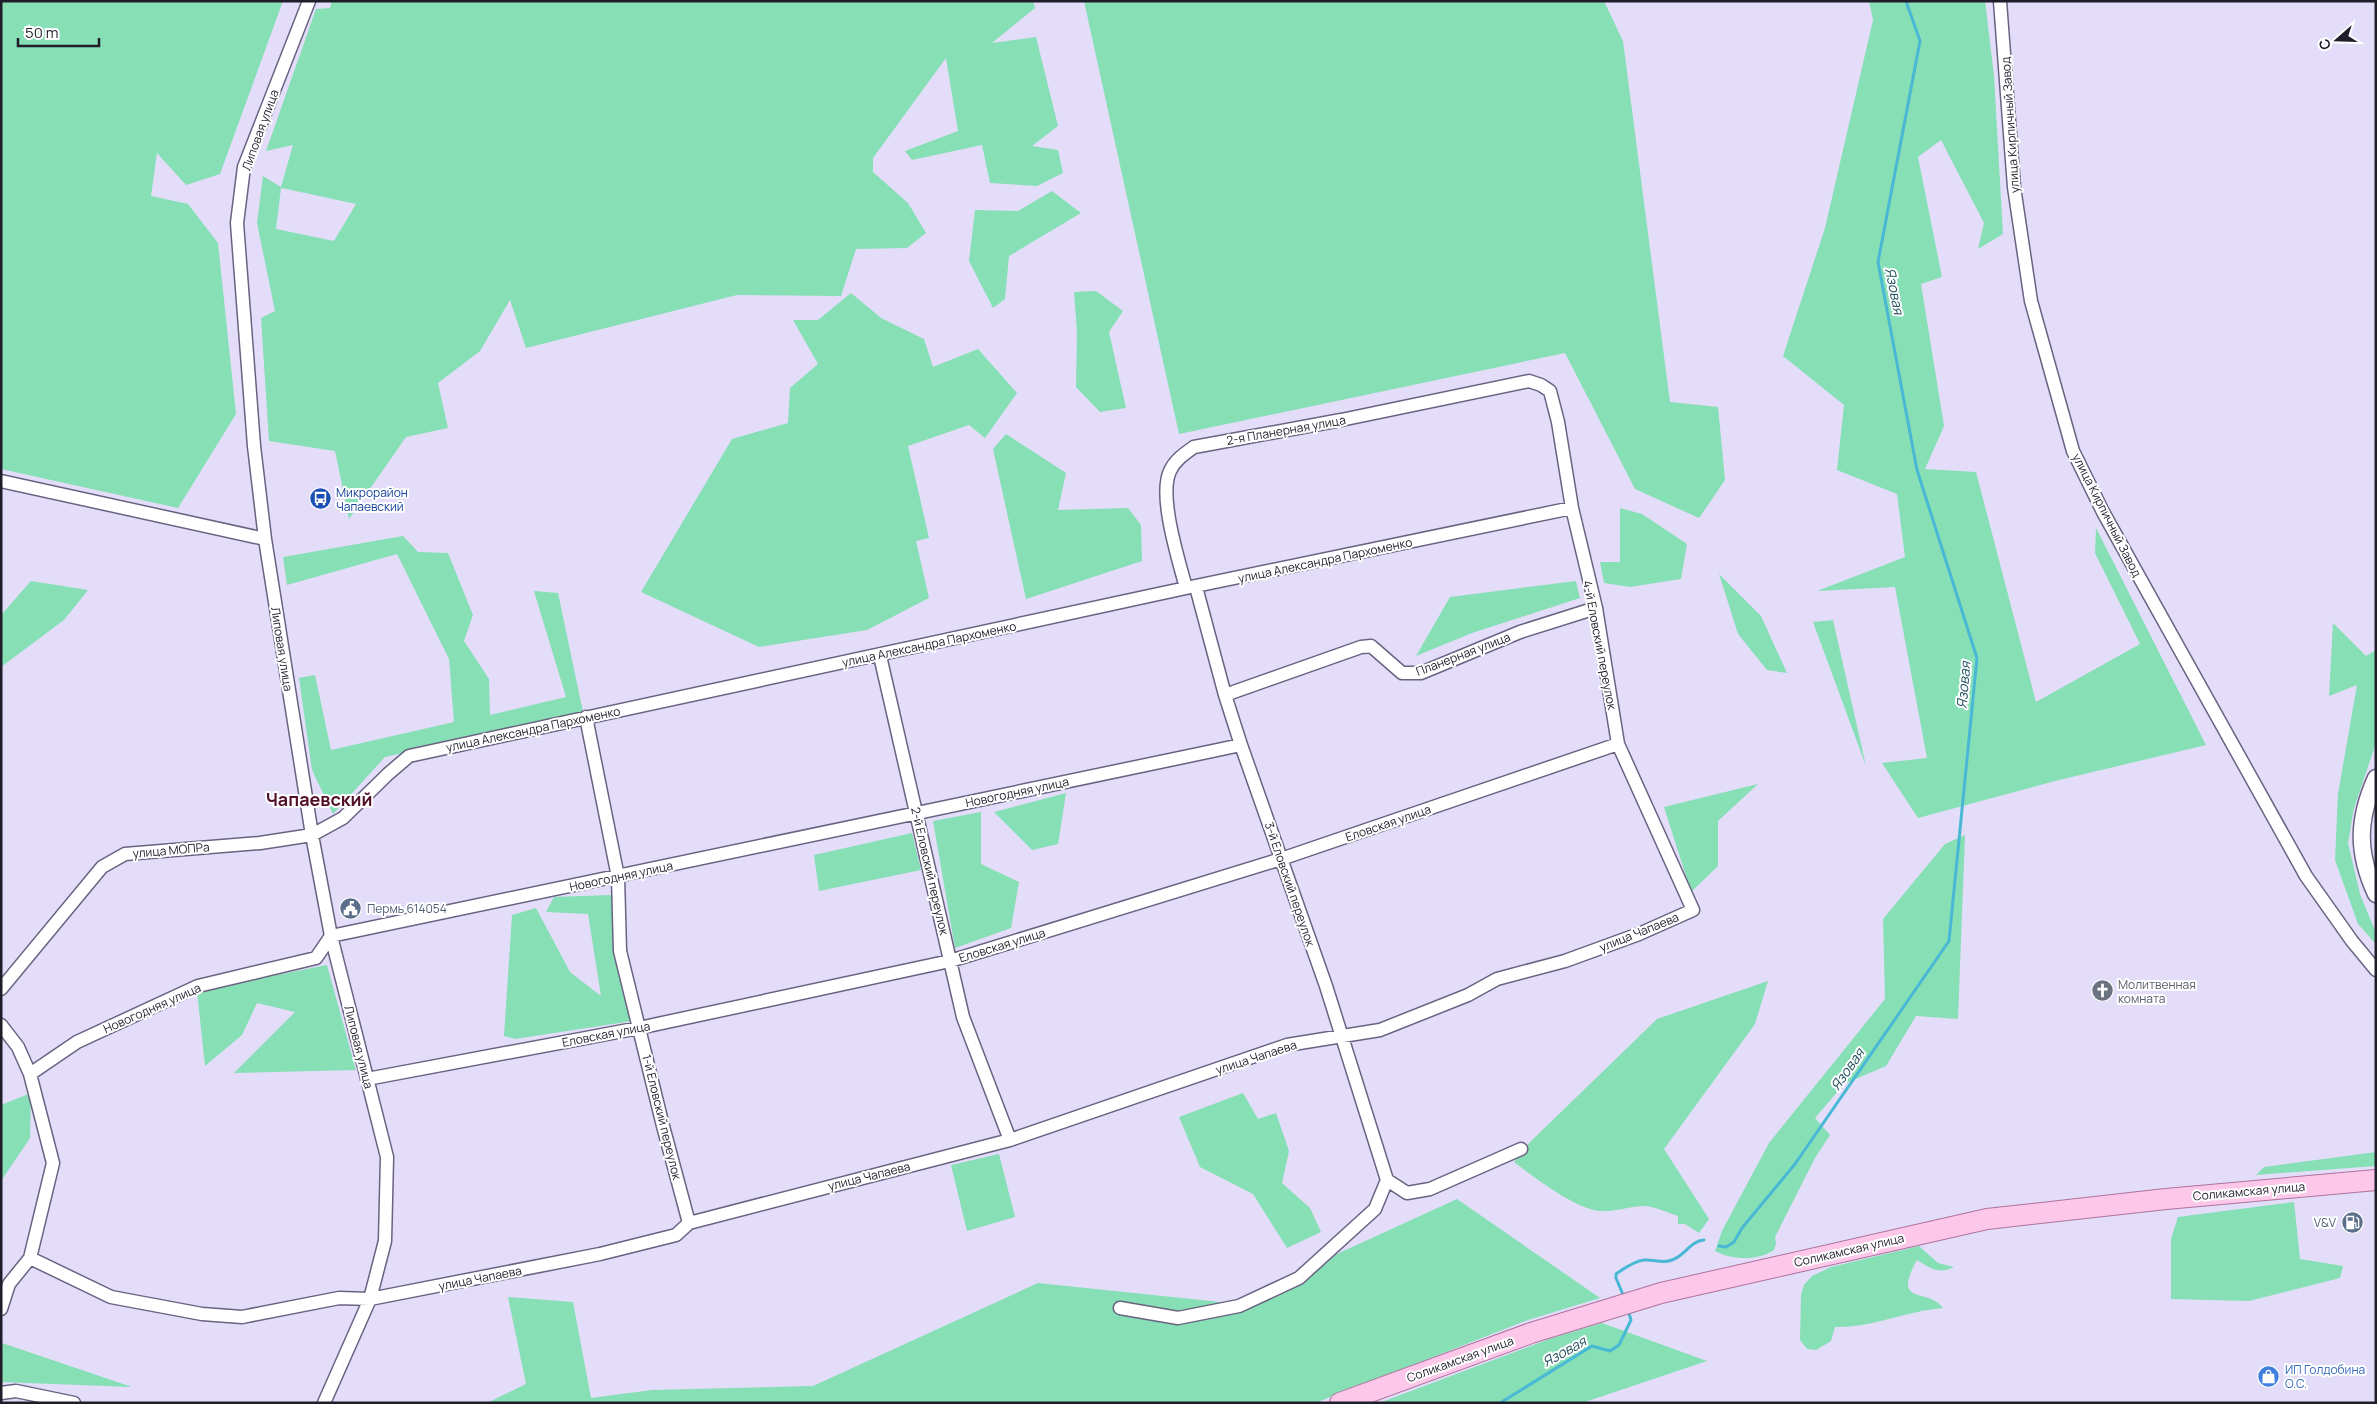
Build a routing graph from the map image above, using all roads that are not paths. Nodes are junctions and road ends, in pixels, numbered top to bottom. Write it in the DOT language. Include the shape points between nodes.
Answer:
graph roads {
  1 [pos="309,1"];
  2 [pos="2000,1"];
  3 [pos="1529,382"];
  4 [pos="1,481"];
  5 [pos="1572,508"];
  6 [pos="264,539"];
  7 [pos="1191,588"];
  8 [pos="1596,608"];
  9 [pos="880,656"];
  10 [pos="1225,695"];
  11 [pos="586,716"];
  12 [pos="1618,744"];
  13 [pos="1241,745"];
  14 [pos="2376,778"];
  15 [pos="917,813"];
  16 [pos="312,835"];
  17 [pos="1281,859"];
  18 [pos="618,876"];
  19 [pos="2376,894"];
  20 [pos="1693,910"];
  21 [pos="331,936"];
  22 [pos="950,961"];
  23 [pos="2376,970"];
  24 [pos="1,989"];
  25 [pos="1,1025"];
  26 [pos="640,1028"];
  27 [pos="1341,1035"];
  28 [pos="30,1074"];
  29 [pos="367,1079"];
  30 [pos="1010,1140"];
  31 [pos="1521,1148"];
  32 [pos="1386,1180"];
  33 [pos="2376,1180"];
  34 [pos="689,1223"];
  35 [pos="30,1258"];
  36 [pos="370,1299"];
  37 [pos="1120,1308"];
  38 [pos="1,1309"];
  39 [pos="1,1393"];
  40 [pos="74,1403"];
  41 [pos="324,1403"];
  42 [pos="1340,1403"];
  1 -- 6 [label="street, Липовая улица" via="244,167 237,222"];
  2 -- 23 [label="street, улица Кирпичный Завод" via="2014,187 2024,263 2041,340 2074,450 2108,521 2306,876"];
  3 -- 5 [label="street, 4-й Еловский переулок" via="1550,391"];
  3 -- 7 [label="street, 2-я Планерная улица" via="1194,447 1178,458 1169,472 1166,488 1170,525"];
  4 -- 6 [label="street"];
  5 -- 7 [label="street, улица Александра Пархоменко"];
  5 -- 8 [label="street, 4-й Еловский переулок"];
  6 -- 16 [label="street, Липовая улица"];
  7 -- 9 [label="street, улица Александра Пархоменко"];
  7 -- 10 [label="street, 3-й Еловский переулок"];
  8 -- 10 [label="street, Планерная улица" via="1520,632 1421,673 1402,673 1372,646"];
  8 -- 12 [label="street, 4-й Еловский переулок"];
  9 -- 11 [label="street, улица Александра Пархоменко"];
  9 -- 15 [label="street, 2-й Еловский переулок"];
  10 -- 13 [label="street, 3-й Еловский переулок"];
  11 -- 16 [label="street, улица Александра Пархоменко" via="410,756 343,818"];
  11 -- 18 [label="street, 1-й Еловский переулок"];
  12 -- 17 [label="street, Еловская улица"];
  12 -- 20 [label="street, 4-й Еловский переулок"];
  13 -- 15 [label="street, Новогодняя улица"];
  13 -- 17 [label="street, 3-й Еловский переулок"];
  14 -- 19 [label="street" via="2364,807 2361,836 2366,873"];
  15 -- 18 [label="street, Новогодняя улица"];
  15 -- 22 [label="street, 2-й Еловский переулок"];
  16 -- 21 [label="street, Липовая улица"];
  16 -- 24 [label="street, улица МОПРа" via="260,843 125,854 96,872"];
  17 -- 22 [label="street, Еловская улица"];
  17 -- 27 [label="street, 3-й Еловский переулок"];
  18 -- 21 [label="street, Новогодняя улица"];
  18 -- 26 [label="street, 1-й Еловский переулок" via="620,951"];
  20 -- 27 [label="street, улица Чапаева" via="1565,961 1497,980 1380,1030"];
  21 -- 28 [label="street, Новогодняя улица" via="316,958 198,986 78,1042"];
  21 -- 29 [label="street, Липовая улица"];
  22 -- 26 [label="street, Еловская улица"];
  22 -- 30 [label="street, 2-й Еловский переулок" via="963,1017"];
  25 -- 28 [label="street" via="18,1048"];
  26 -- 29 [label="street, Еловская улица"];
  26 -- 34 [label="street, 1-й Еловский переулок" via="662,1126"];
  27 -- 30 [label="street, улица Чапаева" via="1287,1045"];
  27 -- 32 [label="street, 3-й Еловский переулок"];
  28 -- 35 [label="street" via="53,1162"];
  29 -- 36 [label="street, Липовая улица" via="387,1157 385,1241"];
  30 -- 34 [label="street, улица Чапаева"];
  31 -- 32 [label="street" via="1430,1189 1407,1193"];
  32 -- 37 [label="street" via="1375,1209 1299,1278 1239,1306 1178,1318"];
  33 -- 42 [label="main road, Соликамская улица" via="1987,1219 1661,1293 1588,1314"];
  34 -- 36 [label="street, улица Чапаева" via="676,1235 619,1249"];
  35 -- 36 [label="street, улица Чапаева" via="111,1297 202,1314 242,1317 339,1298"];
  35 -- 38 [label="street" via="9,1284"];
  36 -- 41 [label="street, Липовая улица"];
  39 -- 40 [label="street" via="16,1391"];
}
